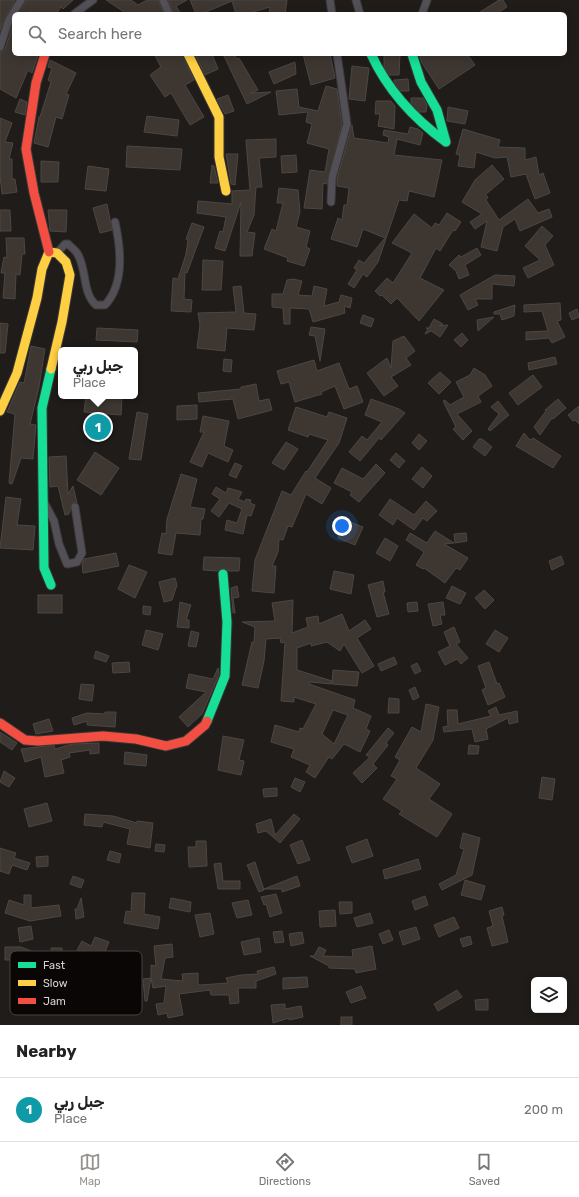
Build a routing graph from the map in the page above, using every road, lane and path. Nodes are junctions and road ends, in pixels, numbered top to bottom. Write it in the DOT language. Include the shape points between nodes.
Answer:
graph roads {
  1 [pos="21,0"];
  2 [pos="93,0"];
  3 [pos="163,0"];
  4 [pos="330,0"];
  5 [pos="356,0"];
  6 [pos="426,0"];
  7 [pos="14,12"];
  8 [pos="77,12"];
  9 [pos="168,12"];
  10 [pos="332,12"];
  11 [pos="359,12"];
  12 [pos="423,12"];
  13 [pos="12,15"];
  14 [pos="0,47"];
  15 [pos="44,56"];
  16 [pos="189,56"];
  17 [pos="337,56"];
  18 [pos="372,56"];
  19 [pos="413,56"];
  20 [pos="226,191"];
  21 [pos="330,202"];
  22 [pos="115,222"];
  23 [pos="53,253"];
  24 [pos="0,411"];
  25 [pos="44,501"];
  26 [pos="76,508"];
  27 [pos="223,574"];
  28 [pos="51,585"];
  29 [pos="0,723"];
  1 -- 7 [label="street"];
  2 -- 8 [label="street"];
  3 -- 9 [label="street"];
  4 -- 10 [label="street"];
  5 -- 11 [label="street"];
  6 -- 12 [label="street"];
  13 -- 14 [label="street"];
  15 -- 23 [label="street" via="36,83 26,148 34,193"];
  16 -- 20 [label="street" via="219,117 219,156"];
  17 -- 21 [label="street" via="347,124 332,178"];
  18 -- 19 [label="street" via="391,92 414,119 446,142 437,110 422,82"];
  22 -- 23 [label="street" via="119,241 118,281 105,305 96,305 90,300 77,253 68,244"];
  23 -- 24 [label="street" via="42,269 17,372"];
  23 -- 25 [label="street" via="66,262 70,275 42,408"];
  25 -- 26 [label="street" via="54,522 67,564 77,562 82,552"];
  25 -- 28 [label="street" via="44,568"];
  27 -- 29 [label="street" via="227,622 225,676 205,725 186,741 166,746 136,739 103,736 25,740"];
}
